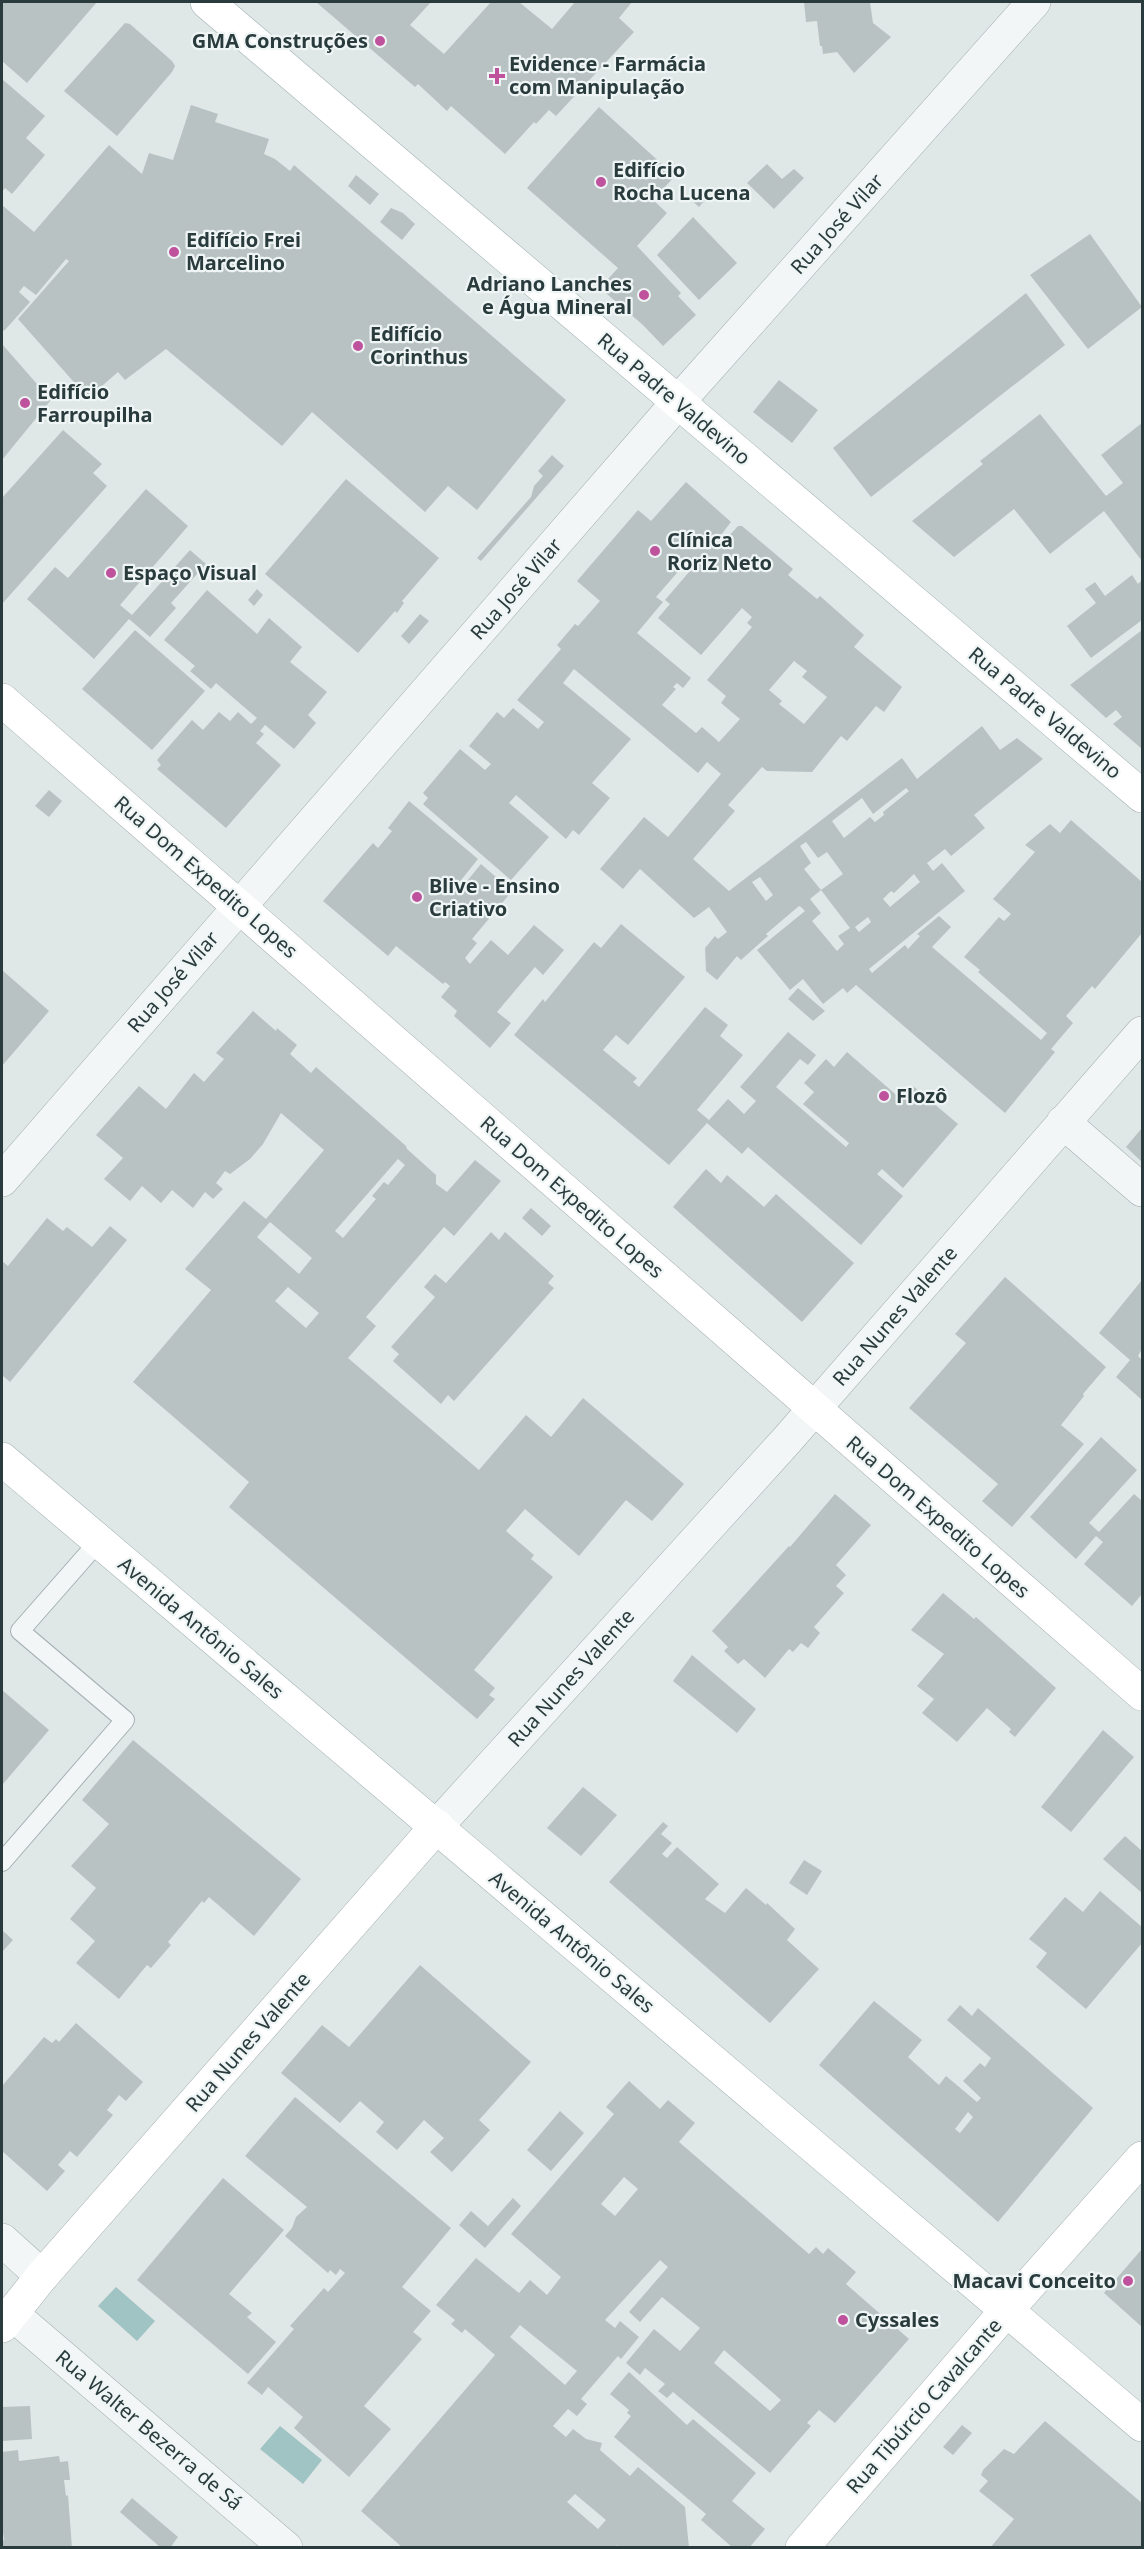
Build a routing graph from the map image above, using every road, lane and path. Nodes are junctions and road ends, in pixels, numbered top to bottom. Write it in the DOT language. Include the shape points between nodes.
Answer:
graph roads {
  1 [pos="207,2"];
  2 [pos="1034,2"];
  3 [pos="678,402"];
  4 [pos="2,700"];
  5 [pos="1143,796"];
  6 [pos="239,906"];
  7 [pos="1143,1033"];
  8 [pos="1063,1122"];
  9 [pos="2,1180"];
  10 [pos="1143,1190"];
  11 [pos="814,1409"];
  12 [pos="2,1459"];
  13 [pos="99,1541"];
  14 [pos="1143,1694"];
  15 [pos="437,1826"];
  16 [pos="2,1862"];
  17 [pos="1143,2158"];
  18 [pos="2,2241"];
  19 [pos="42,2276"];
  20 [pos="1006,2311"];
  21 [pos="6,2320"];
  22 [pos="1143,2425"];
  23 [pos="286,2547"];
  24 [pos="802,2547"];
  1 -- 3 [label="main road, Rua Padre Valdevino"];
  2 -- 3 [label="street, Rua José Vilar"];
  3 -- 5 [label="main road, Rua Padre Valdevino"];
  3 -- 6 [label="street, Rua José Vilar"];
  4 -- 6 [label="main road, Rua Dom Expedito Lopes"];
  6 -- 9 [label="street, Rua José Vilar"];
  6 -- 11 [label="main road, Rua Dom Expedito Lopes"];
  7 -- 8 [label="street, Rua Nunes Valente"];
  8 -- 10 [label="street"];
  8 -- 11 [label="street, Rua Nunes Valente"];
  11 -- 14 [label="main road, Rua Dom Expedito Lopes"];
  11 -- 15 [label="street, Rua Nunes Valente"];
  12 -- 13 [label="main road, Avenida Antônio Sales"];
  13 -- 15 [label="main road, Avenida Antônio Sales"];
  13 -- 16 [label="lane" via="20,1631 125,1720"];
  15 -- 19 [label="main road, Rua Nunes Valente"];
  15 -- 20 [label="main road, Avenida Antônio Sales"];
  17 -- 20 [label="main road, Rua Tibúrcio Cavalcante"];
  18 -- 19 [label="street"];
  19 -- 21 [label="main road, Rua Nunes Valente"];
  20 -- 22 [label="main road, Avenida Antônio Sales"];
  20 -- 24 [label="main road, Rua Tibúrcio Cavalcante"];
  21 -- 23 [label="street, Rua Walter Bezerra de Sá"];
}
